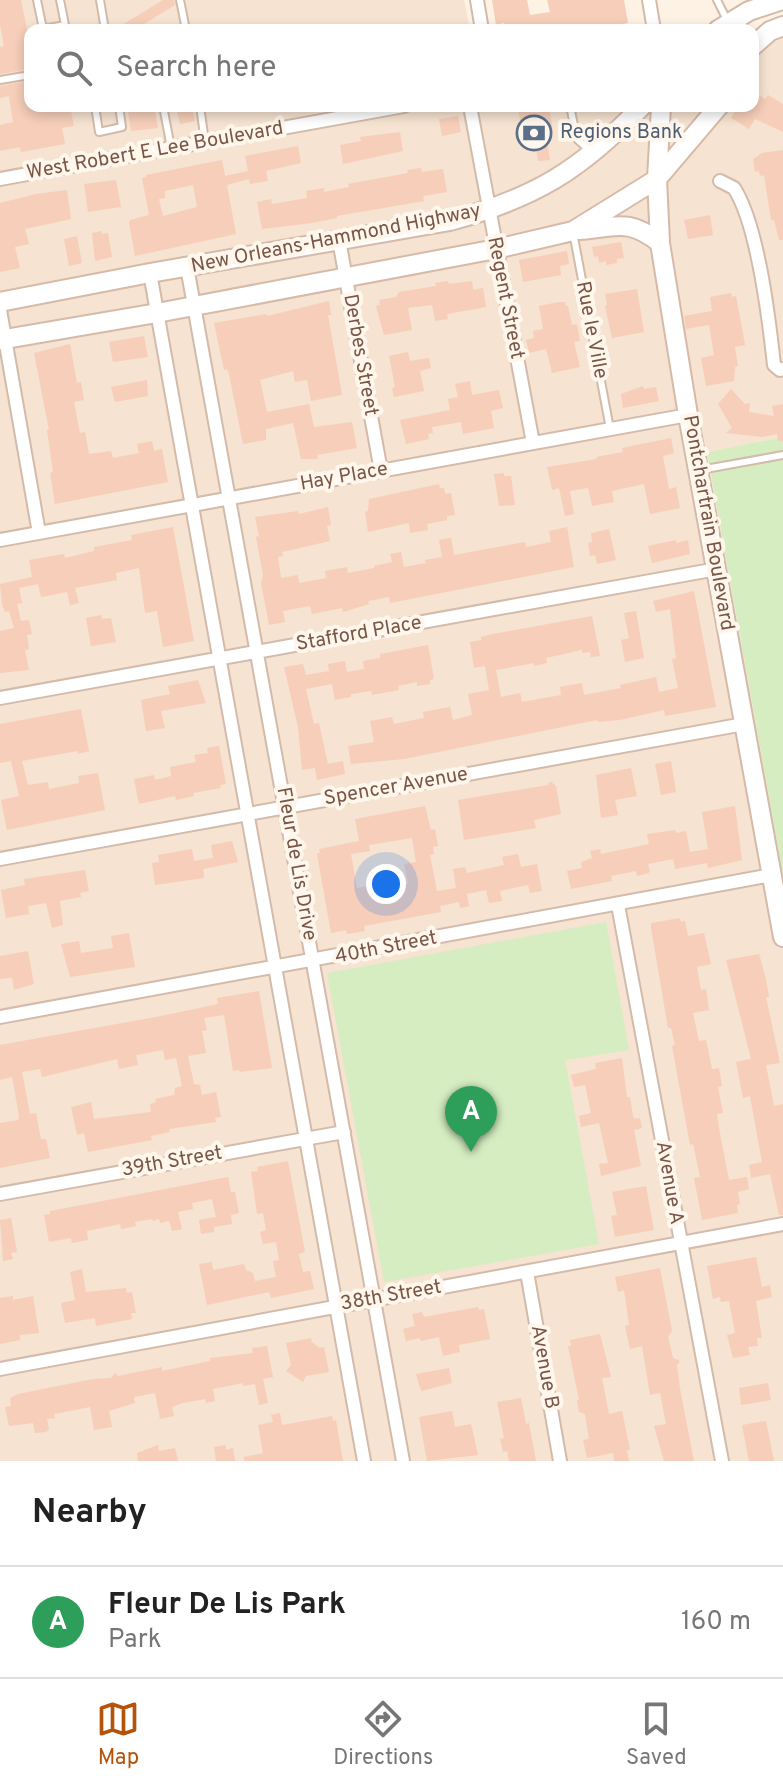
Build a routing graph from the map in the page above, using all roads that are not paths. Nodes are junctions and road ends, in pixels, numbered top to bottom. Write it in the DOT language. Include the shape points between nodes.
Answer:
graph roads {
  1 [pos="37,0"];
  2 [pos="60,0"];
  3 [pos="100,0"];
  4 [pos="180,0"];
  5 [pos="477,0"];
  6 [pos="649,0"];
  7 [pos="717,0"];
  8 [pos="782,0"];
  9 [pos="754,6"];
  10 [pos="42,24"];
  11 [pos="65,24"];
  12 [pos="104,24"];
  13 [pos="185,24"];
  14 [pos="481,24"];
  15 [pos="653,24"];
  16 [pos="723,24"];
  17 [pos="727,24"];
  18 [pos="783,26"];
  19 [pos="759,41"];
  20 [pos="24,76"];
  21 [pos="0,80"];
  22 [pos="96,112"];
  23 [pos="120,112"];
  24 [pos="164,112"];
  25 [pos="201,112"];
  26 [pos="371,112"];
  27 [pos="471,112"];
  28 [pos="571,112"];
  29 [pos="636,112"];
  30 [pos="661,112"];
  31 [pos="715,112"];
  32 [pos="205,142"];
  33 [pos="171,148"];
  34 [pos="593,153"];
  35 [pos="0,179"];
  36 [pos="657,179"];
  37 [pos="720,181"];
  38 [pos="489,210"];
  39 [pos="573,231"];
  40 [pos="339,240"];
  41 [pos="660,243"];
  42 [pos="496,249"];
  43 [pos="187,267"];
  44 [pos="150,273"];
  45 [pos="346,277"];
  46 [pos="0,302"];
  47 [pos="195,306"];
  48 [pos="0,310"];
  49 [pos="157,313"];
  50 [pos="2,339"];
  51 [pos="783,369"];
  52 [pos="688,415"];
  53 [pos="610,429"];
  54 [pos="533,443"];
  55 [pos="783,455"];
  56 [pos="699,470"];
  57 [pos="381,471"];
  58 [pos="230,498"];
  59 [pos="191,505"];
  60 [pos="39,533"];
  61 [pos="0,540"];
  62 [pos="717,569"];
  63 [pos="257,652"];
  64 [pos="219,659"];
  65 [pos="0,698"];
  66 [pos="744,724"];
  67 [pos="285,807"];
  68 [pos="249,814"];
  69 [pos="0,859"];
  70 [pos="772,875"];
  71 [pos="618,905"];
  72 [pos="783,937"];
  73 [pos="313,962"];
  74 [pos="276,968"];
  75 [pos="0,1017"];
  76 [pos="344,1132"];
  77 [pos="306,1138"];
  78 [pos="0,1194"];
  79 [pos="783,1224"];
  80 [pos="680,1243"];
  81 [pos="527,1272"];
  82 [pos="374,1300"];
  83 [pos="336,1306"];
  84 [pos="0,1369"];
  85 [pos="364,1461"];
  86 [pos="403,1461"];
  87 [pos="560,1461"];
  88 [pos="722,1461"];
  1 -- 10 [label="lane"];
  2 -- 11 [label="lane"];
  3 -- 12 [label="lane"];
  4 -- 13 [label="lane"];
  5 -- 14 [label="street"];
  6 -- 15 [label="street"];
  7 -- 16 [label="lane"];
  8 -- 9 [label="main road"];
  9 -- 17 [label="main road"];
  18 -- 19 [label="main road"];
  20 -- 21 [label="lane"];
  22 -- 23 [label="lane" via="99,132 122,127"];
  24 -- 33 [label="lane"];
  25 -- 32 [label="lane"];
  26 -- 32 [label="street, West Robert E Lee Boulevard"];
  27 -- 38 [label="street, Regent Street"];
  28 -- 34 [label="lane" via="577,139"];
  29 -- 34 [label="main road, New Orleans-Hammond Highway"];
  30 -- 36 [label="main road, Pontchartrain Boulevard"];
  31 -- 36 [label="main road, New Orleans-Hammond Highway"];
  32 -- 33 [label="street, West Robert E Lee Boulevard"];
  33 -- 35 [label="street, West Robert E Lee Boulevard"];
  34 -- 38 [label="main road, New Orleans-Hammond Highway" via="562,177"];
  36 -- 39 [label="main road, New Orleans-Hammond Highway"];
  36 -- 41 [label="main road, Pontchartrain Boulevard"];
  37 -- 51 [label="street" via="742,200 774,365"];
  38 -- 40 [label="main road, New Orleans-Hammond Highway"];
  38 -- 42 [label="street, Regent Street"];
  39 -- 41 [label="main road" via="633,226"];
  39 -- 42 [label="main road, New Orleans-Hammond Highway"];
  39 -- 53 [label="lane, Rue le Ville"];
  40 -- 43 [label="main road, New Orleans-Hammond Highway"];
  40 -- 45 [label="street, Derbes Street"];
  41 -- 52 [label="main road, Pontchartrain Boulevard"];
  42 -- 45 [label="main road, New Orleans-Hammond Highway"];
  42 -- 54 [label="street, Regent Street"];
  43 -- 44 [label="main road, New Orleans-Hammond Highway"];
  43 -- 47 [label="street, Fleur de Lis Drive"];
  44 -- 46 [label="main road, New Orleans-Hammond Highway"];
  44 -- 49 [label="street, Fleur de Lis Drive"];
  45 -- 47 [label="main road, New Orleans-Hammond Highway"];
  45 -- 57 [label="street, Derbes Street"];
  47 -- 49 [label="main road, New Orleans-Hammond Highway"];
  47 -- 58 [label="street, Fleur de Lis Drive"];
  48 -- 50 [label="street"];
  49 -- 50 [label="main road, New Orleans-Hammond Highway"];
  49 -- 59 [label="street, Fleur de Lis Drive"];
  50 -- 60 [label="street"];
  52 -- 53 [label="street, Hay Place"];
  52 -- 56 [label="main road, Pontchartrain Boulevard"];
  53 -- 54 [label="street, Hay Place"];
  54 -- 57 [label="street, Hay Place"];
  55 -- 56 [label="lane"];
  56 -- 62 [label="main road, Pontchartrain Boulevard"];
  57 -- 58 [label="street, Hay Place"];
  58 -- 59 [label="street, Hay Place"];
  58 -- 63 [label="street, Fleur de Lis Drive"];
  59 -- 60 [label="street, Hay Place"];
  59 -- 64 [label="street, Fleur de Lis Drive"];
  60 -- 61 [label="street, Hay Place"];
  62 -- 63 [label="street, Stafford Place"];
  62 -- 66 [label="main road, Pontchartrain Boulevard"];
  63 -- 64 [label="street, Stafford Place"];
  63 -- 67 [label="street, Fleur de Lis Drive"];
  64 -- 65 [label="street, Stafford Place"];
  64 -- 68 [label="street, Fleur de Lis Drive"];
  66 -- 67 [label="street, Spencer Avenue"];
  66 -- 70 [label="main road, Pontchartrain Boulevard"];
  67 -- 68 [label="street, Spencer Avenue"];
  67 -- 73 [label="street, Fleur de Lis Drive"];
  68 -- 69 [label="street, Spencer Avenue"];
  68 -- 74 [label="street, Fleur de Lis Drive"];
  70 -- 71 [label="street, 40th Street"];
  70 -- 72 [label="main road, Pontchartrain Boulevard"];
  71 -- 73 [label="street, 40th Street"];
  71 -- 80 [label="street, Avenue A"];
  73 -- 74 [label="street, 40th Street"];
  73 -- 76 [label="street, Fleur de Lis Drive"];
  74 -- 75 [label="street, 40th Street"];
  74 -- 77 [label="street, Fleur de Lis Drive"];
  76 -- 77 [label="street, 39th Street"];
  76 -- 82 [label="street, Fleur de Lis Drive"];
  77 -- 78 [label="street, 39th Street"];
  77 -- 83 [label="street, Fleur de Lis Drive"];
  79 -- 80 [label="street, 38th Street"];
  80 -- 81 [label="street, 38th Street"];
  80 -- 88 [label="street, Avenue A"];
  81 -- 82 [label="street, 38th Street"];
  81 -- 87 [label="street, Avenue B"];
  82 -- 83 [label="street, 38th Street"];
  82 -- 86 [label="street, Fleur de Lis Drive"];
  83 -- 84 [label="street, 38th Street"];
  83 -- 85 [label="street, Fleur de Lis Drive"];
}
